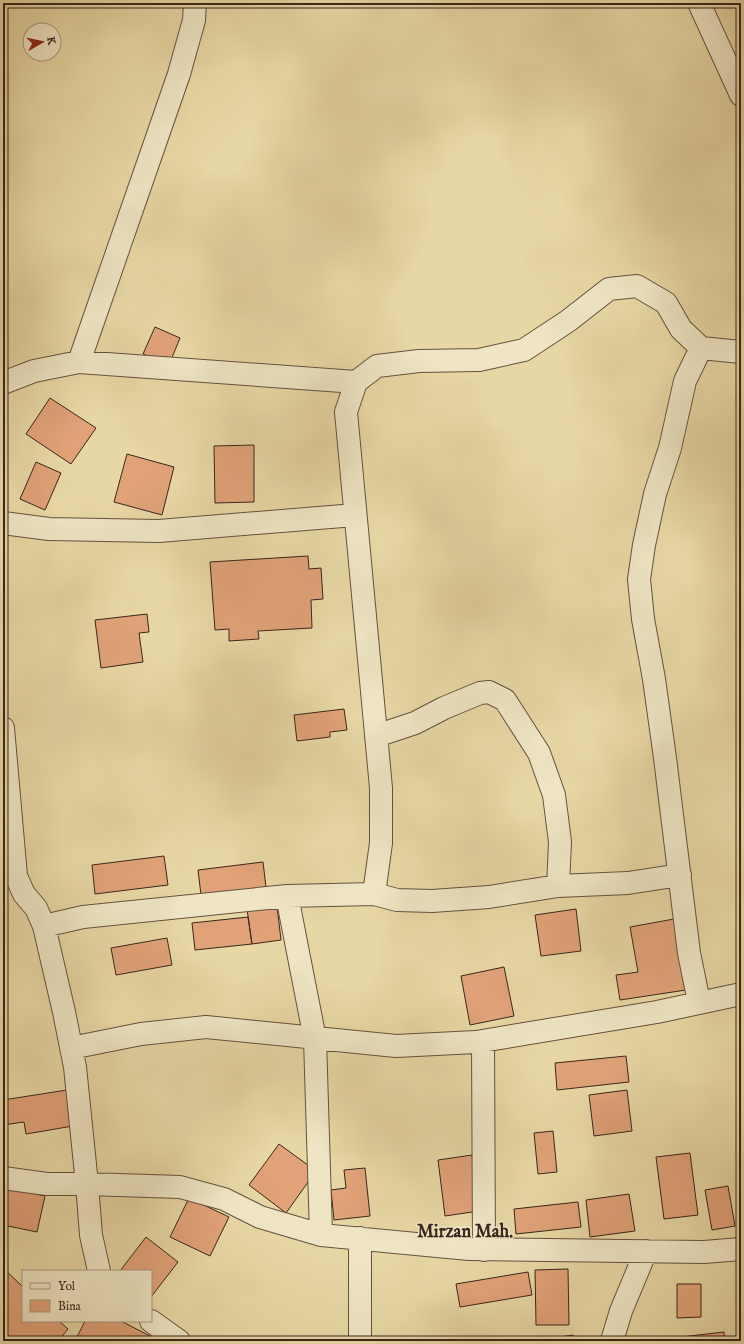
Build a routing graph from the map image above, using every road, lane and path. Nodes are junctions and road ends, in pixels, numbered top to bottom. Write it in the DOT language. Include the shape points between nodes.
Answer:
graph roads {
  1 [pos="195,3"];
  2 [pos="699,3"];
  3 [pos="741,96"];
  4 [pos="701,348"];
  5 [pos="741,352"];
  6 [pos="80,362"];
  7 [pos="356,382"];
  8 [pos="3,383"];
  9 [pos="355,515"];
  10 [pos="3,523"];
  11 [pos="3,728"];
  12 [pos="376,736"];
  13 [pos="680,875"];
  14 [pos="558,886"];
  15 [pos="374,894"];
  16 [pos="287,896"];
  17 [pos="44,926"];
  18 [pos="741,994"];
  19 [pos="699,1002"];
  20 [pos="315,1038"];
  21 [pos="483,1041"];
  22 [pos="71,1048"];
  23 [pos="3,1178"];
  24 [pos="87,1184"];
  25 [pos="321,1235"];
  26 [pos="360,1238"];
  27 [pos="741,1249"];
  28 [pos="484,1250"];
  29 [pos="646,1251"];
  30 [pos="99,1270"];
  31 [pos="152,1322"];
  32 [pos="171,1339"];
  33 [pos="360,1341"];
  34 [pos="612,1341"];
  1 -- 6 [label="street" via="194,20 179,74"];
  2 -- 3 [label="street"];
  4 -- 5 [label="street"];
  4 -- 7 [label="street" via="681,329 666,303 637,286 609,289 524,350 479,360 419,360 377,366"];
  4 -- 13 [label="street" via="685,381 670,448 655,494 639,579"];
  6 -- 7 [label="street"];
  6 -- 8 [label="street" via="34,371"];
  7 -- 9 [label="street" via="346,412"];
  9 -- 10 [label="street" via="159,531 57,529"];
  9 -- 12 [label="street"];
  11 -- 17 [label="street" via="16,876"];
  12 -- 14 [label="street" via="415,723 480,693 489,692 504,700 539,753 554,795 560,842"];
  12 -- 15 [label="street" via="381,788 381,843"];
  13 -- 14 [label="street" via="620,884"];
  13 -- 19 [label="street" via="689,953"];
  14 -- 15 [label="street" via="489,897 432,900 397,900"];
  15 -- 16 [label="street"];
  16 -- 17 [label="street" via="83,917"];
  16 -- 20 [label="street"];
  17 -- 22 [label="street"];
  18 -- 19 [label="street"];
  19 -- 21 [label="street" via="657,1012"];
  20 -- 21 [label="street" via="396,1046"];
  20 -- 22 [label="street" via="206,1027 141,1034"];
  20 -- 25 [label="street"];
  21 -- 28 [label="street"];
  22 -- 24 [label="street"];
  23 -- 24 [label="street" via="47,1184"];
  24 -- 25 [label="street" via="180,1187 224,1199 260,1217"];
  24 -- 30 [label="street" via="91,1235"];
  25 -- 26 [label="street"];
  26 -- 28 [label="street"];
  26 -- 33 [label="street"];
  27 -- 29 [label="street" via="704,1252"];
  28 -- 29 [label="street"];
  29 -- 34 [label="street"];
  31 -- 32 [label="street"];
}
